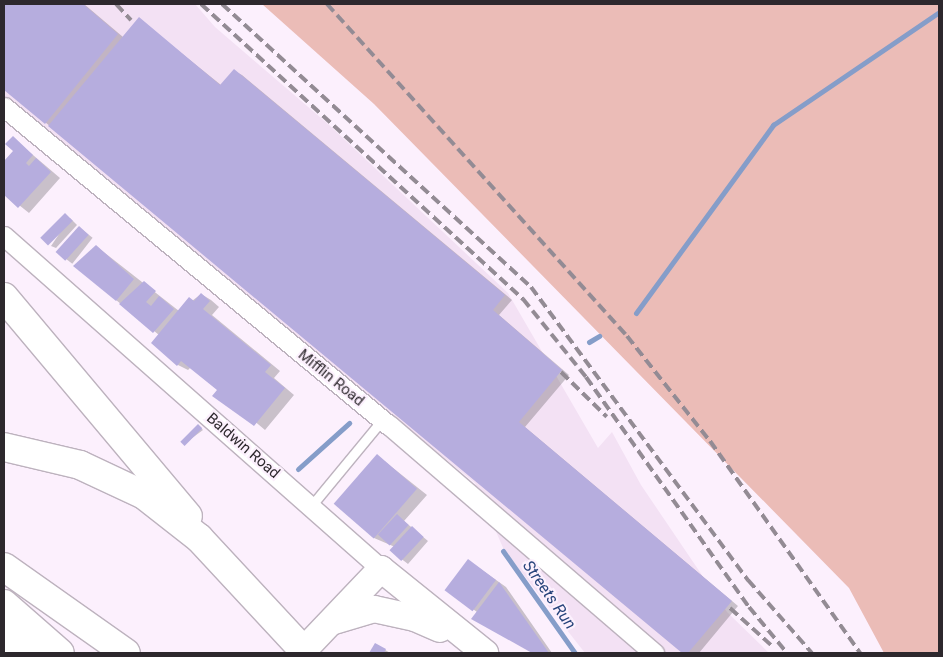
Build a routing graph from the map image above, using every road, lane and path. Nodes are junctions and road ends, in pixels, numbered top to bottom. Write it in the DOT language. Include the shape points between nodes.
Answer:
graph roads {
  1 [pos="4,107"];
  2 [pos="4,236"];
  3 [pos="4,297"];
  4 [pos="382,420"];
  5 [pos="4,447"];
  6 [pos="312,505"];
  7 [pos="4,567"];
  8 [pos="381,569"];
  9 [pos="235,576"];
  10 [pos="4,604"];
  11 [pos="331,622"];
  12 [pos="4,636"];
  13 [pos="463,639"];
  14 [pos="304,652"];
  15 [pos="29,653"];
  16 [pos="60,653"];
  17 [pos="126,653"];
  18 [pos="485,653"];
  19 [pos="654,653"];
  1 -- 4 [label="street, Mifflin Road"];
  2 -- 6 [label="street, Baldwin Road"];
  3 -- 9 [label="main road" via="155,474"];
  4 -- 6 [label="lane"];
  4 -- 19 [label="street, Mifflin Road"];
  5 -- 9 [label="main road" via="80,465 144,495 199,538"];
  6 -- 8 [label="street, Baldwin Road"];
  7 -- 17 [label="main road"];
  8 -- 11 [label="main road"];
  8 -- 13 [label="main road, Baldwin Road"];
  9 -- 14 [label="main road"];
  10 -- 16 [label="main road"];
  11 -- 13 [label="main road" via="374,609 415,618"];
  11 -- 14 [label="main road"];
  12 -- 15 [label="main road"];
  13 -- 18 [label="main road, Baldwin Road"];
}
